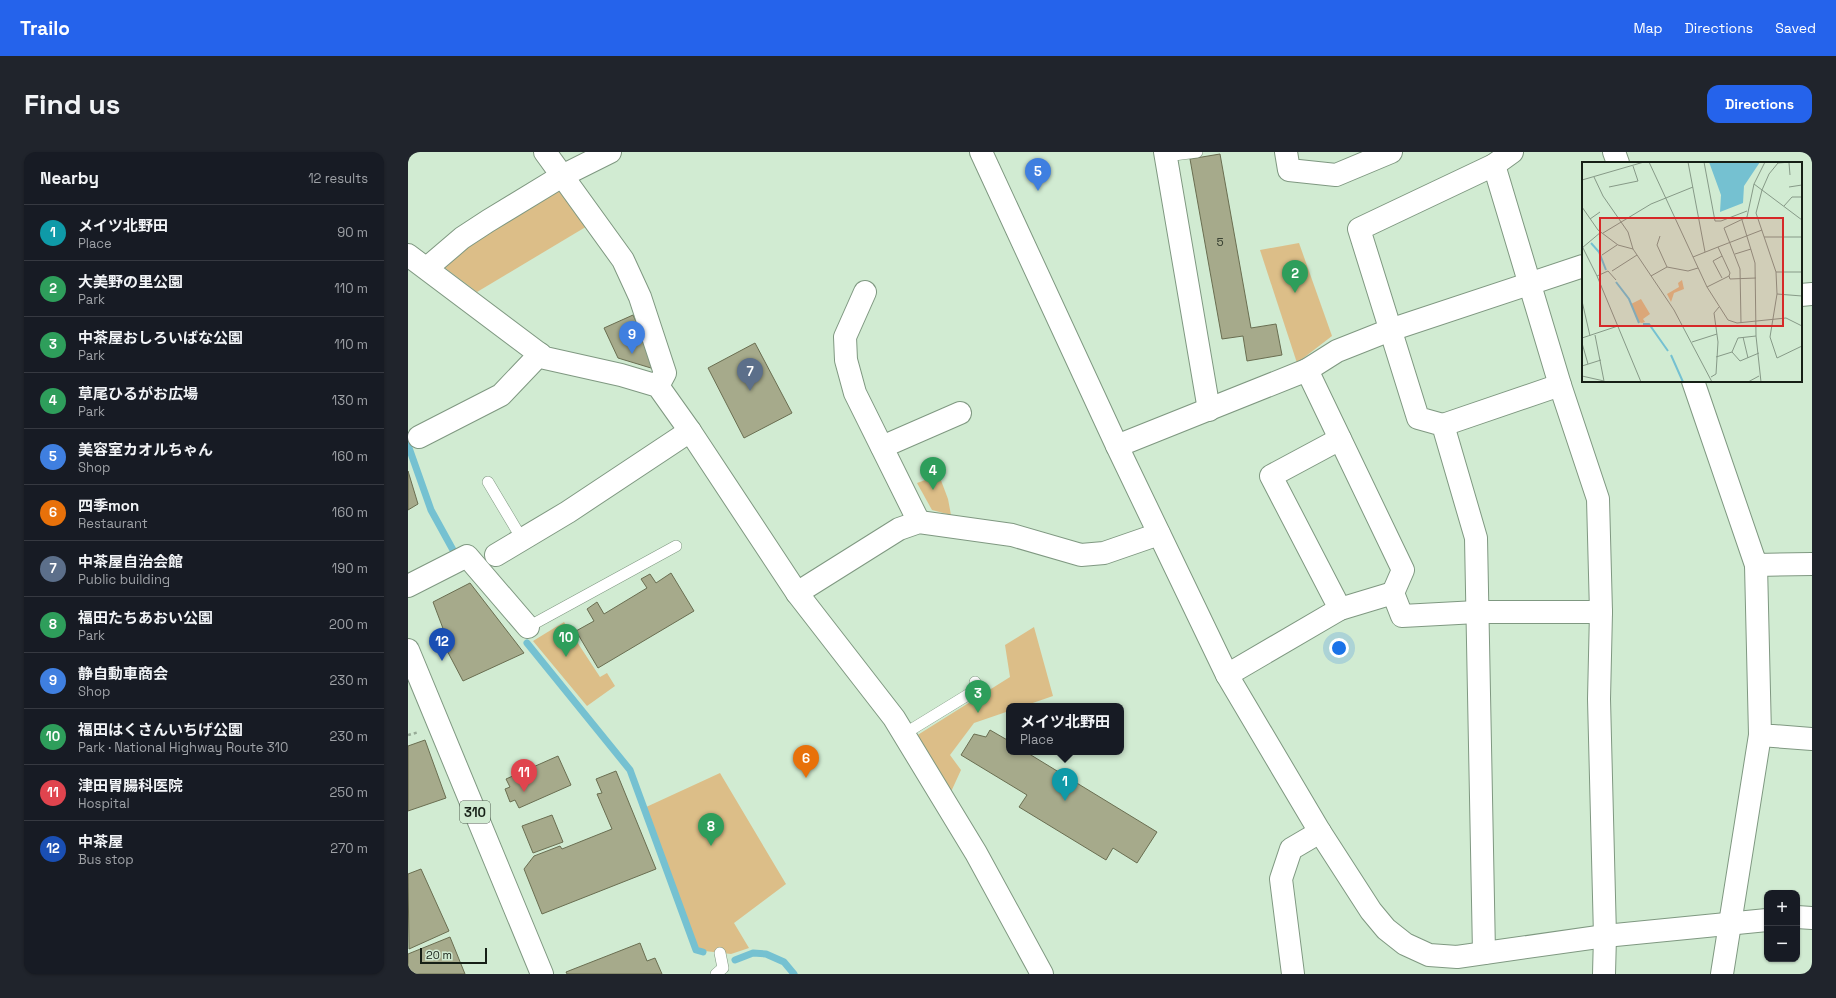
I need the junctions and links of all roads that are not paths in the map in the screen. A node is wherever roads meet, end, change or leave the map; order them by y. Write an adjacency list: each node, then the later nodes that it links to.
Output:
1 (545, 152): 12 (main road)
2 (610, 152): 12 (main road)
3 (980, 152): 31 (main road)
4 (1197, 152): 9 (lane)
5 (1286, 152): 6 (main road)
6 (1391, 152)
7 (1512, 152): 11 (main road)
8 (1614, 152): 10 (main road)
9 (1165, 154): 25 (main road)
10 (1618, 162)
11 (1494, 165): 15 (main road); 19 (main road)
12 (562, 176): 13 (main road); 24 (main road)
13 (414, 261): 20 (main road)
14 (1582, 266): 15 (main road)
15 (1530, 283): 19 (main road); 23 (main road)
16 (865, 292): 32 (main road)
17 (1812, 294): 18 (main road)
18 (1802, 295)
19 (1390, 330): 21 (main road); 27 (main road)
20 (540, 354): 24 (main road); 29 (main road)
21 (1307, 370): 25 (main road); 30 (main road)
22 (1693, 382): 40 (main road)
23 (1560, 385): 27 (main road); 46 (main road)
24 (658, 386): 28 (main road)
25 (1209, 410): 31 (main road)
26 (960, 413): 32 (main road)
27 (1442, 425): 45 (main road)
28 (690, 431): 36 (main road); 42 (main road)
29 (419, 437)
30 (1340, 439): 43 (main road); 44 (main road)
31 (1117, 446): 35 (main road)
32 (882, 447): 34 (main road)
33 (488, 482): 36 (lane)
34 (919, 522): 35 (main road); 42 (main road)
35 (1159, 534): 49 (main road)
36 (522, 539): 38 (main road)
37 (676, 546): 47 (lane)
38 (496, 555)
39 (1812, 564): 40 (main road)
40 (1756, 565): 52 (main road)
41 (408, 586): 47 (main road)
42 (797, 593): 51 (main road)
43 (1393, 594): 44 (main road); 45 (main road)
44 (1340, 609): 49 (main road)
45 (1477, 612): 46 (main road); 61 (main road)
46 (1601, 612): 59 (main road)
47 (528, 627)
48 (408, 650): 62 (main road, 310)
49 (1227, 675): 54 (main road)
50 (975, 682): 51 (lane)
51 (904, 734): 64 (main road)
52 (1760, 735): 53 (main road); 58 (main road)
53 (1812, 739)
54 (1320, 832): 61 (main road); 65 (main road)
55 (1800, 918): 56 (main road)
56 (1812, 918)
57 (1764, 920): 58 (main road)
58 (1731, 923): 59 (main road); 67 (main road)
59 (1605, 936): 61 (main road); 66 (main road)
60 (720, 953): 63 (lane)
61 (1484, 953)
62 (542, 974)
63 (716, 974)
64 (1042, 974)
65 (1293, 974)
66 (1604, 974)
67 (1722, 974)

